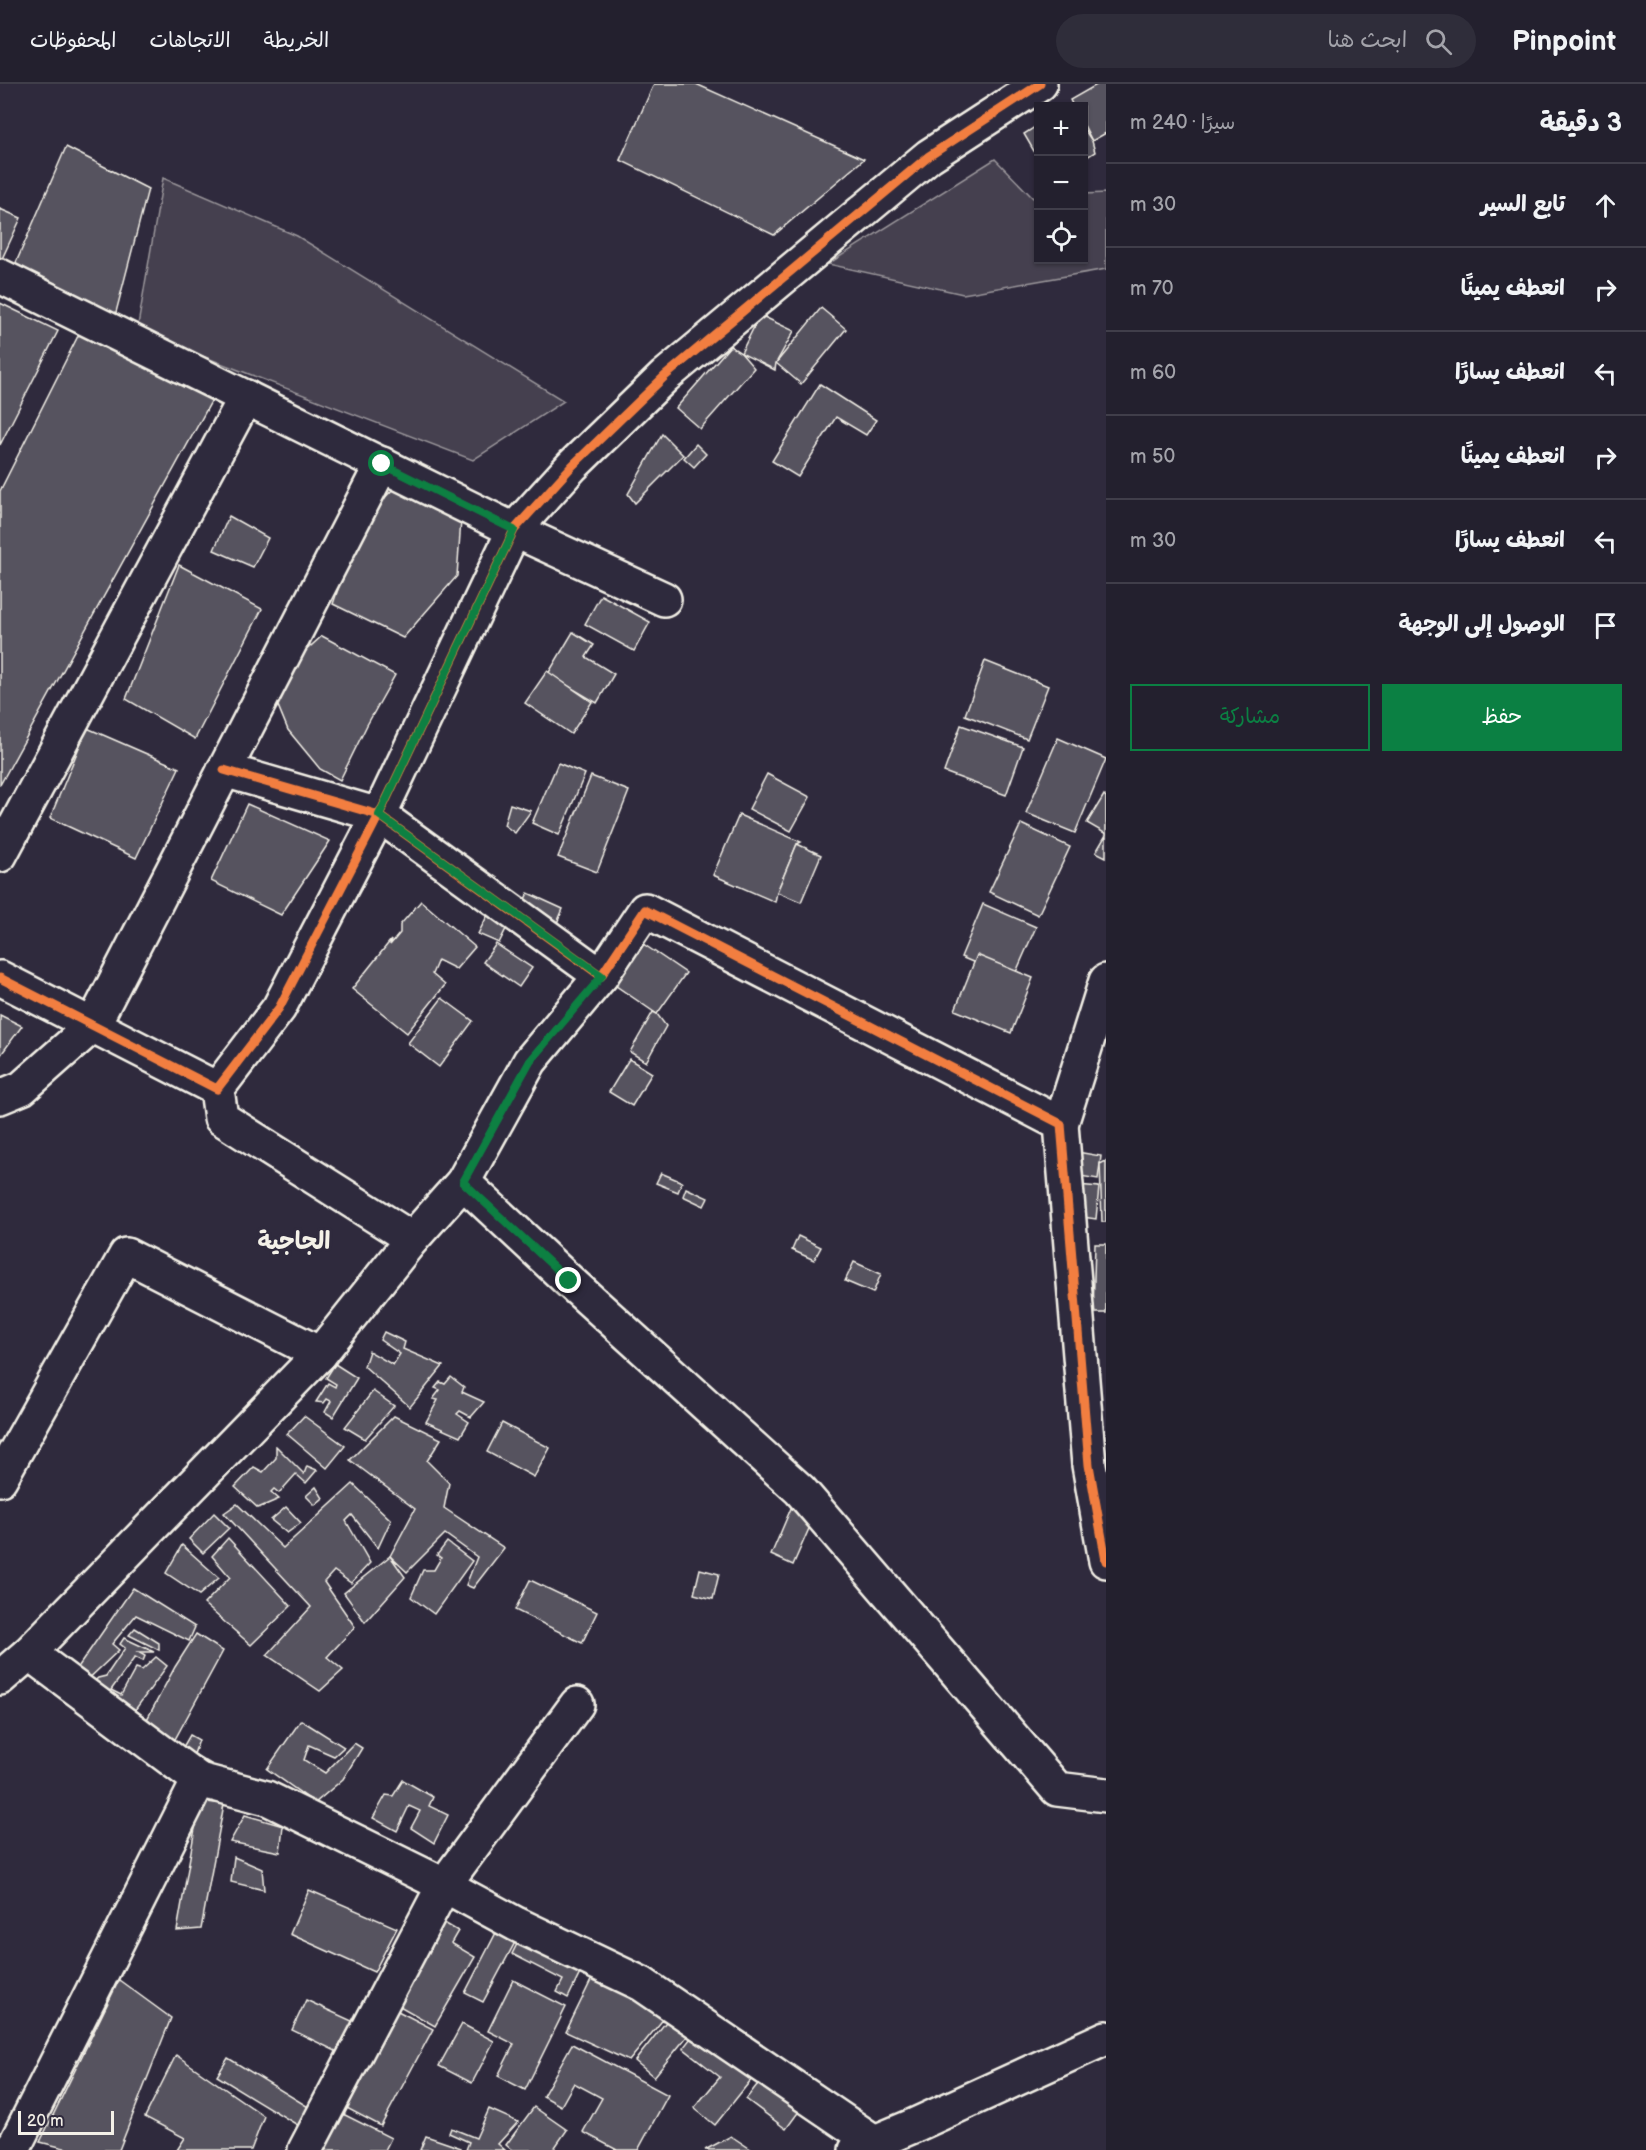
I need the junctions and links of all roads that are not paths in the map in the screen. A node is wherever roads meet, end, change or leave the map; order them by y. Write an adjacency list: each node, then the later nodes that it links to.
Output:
1 (1027, 89): 5 (street)
2 (0, 276): 3 (street)
3 (246, 397): 4 (street); 9 (street)
4 (382, 464): 5 (street); 7 (street)
5 (514, 530): 6 (street); 8 (street)
6 (664, 598)
7 (225, 770): 8 (street); 13 (street)
8 (379, 815): 10 (street); 14 (street)
9 (0, 855)
10 (602, 976): 16 (street); 17 (street)
11 (0, 978): 13 (street)
12 (1106, 981): 16 (street)
13 (93, 1025): 14 (street); 15 (street)
14 (217, 1089): 18 (street)
15 (0, 1097)
16 (1061, 1125): 21 (street)
17 (463, 1182): 18 (street); 26 (street)
18 (412, 1239): 19 (street)
19 (320, 1354): 20 (street); 22 (street)
20 (0, 1479)
21 (1106, 1561)
22 (28, 1653): 23 (street); 25 (street)
23 (0, 1678)
24 (577, 1704): 27 (street)
25 (199, 1780): 27 (street); 29 (street)
26 (1106, 1795)
27 (444, 1885): 30 (street); 31 (street)
28 (1106, 2038): 30 (street)
29 (15, 2144)
30 (865, 2146)
31 (305, 2150)

